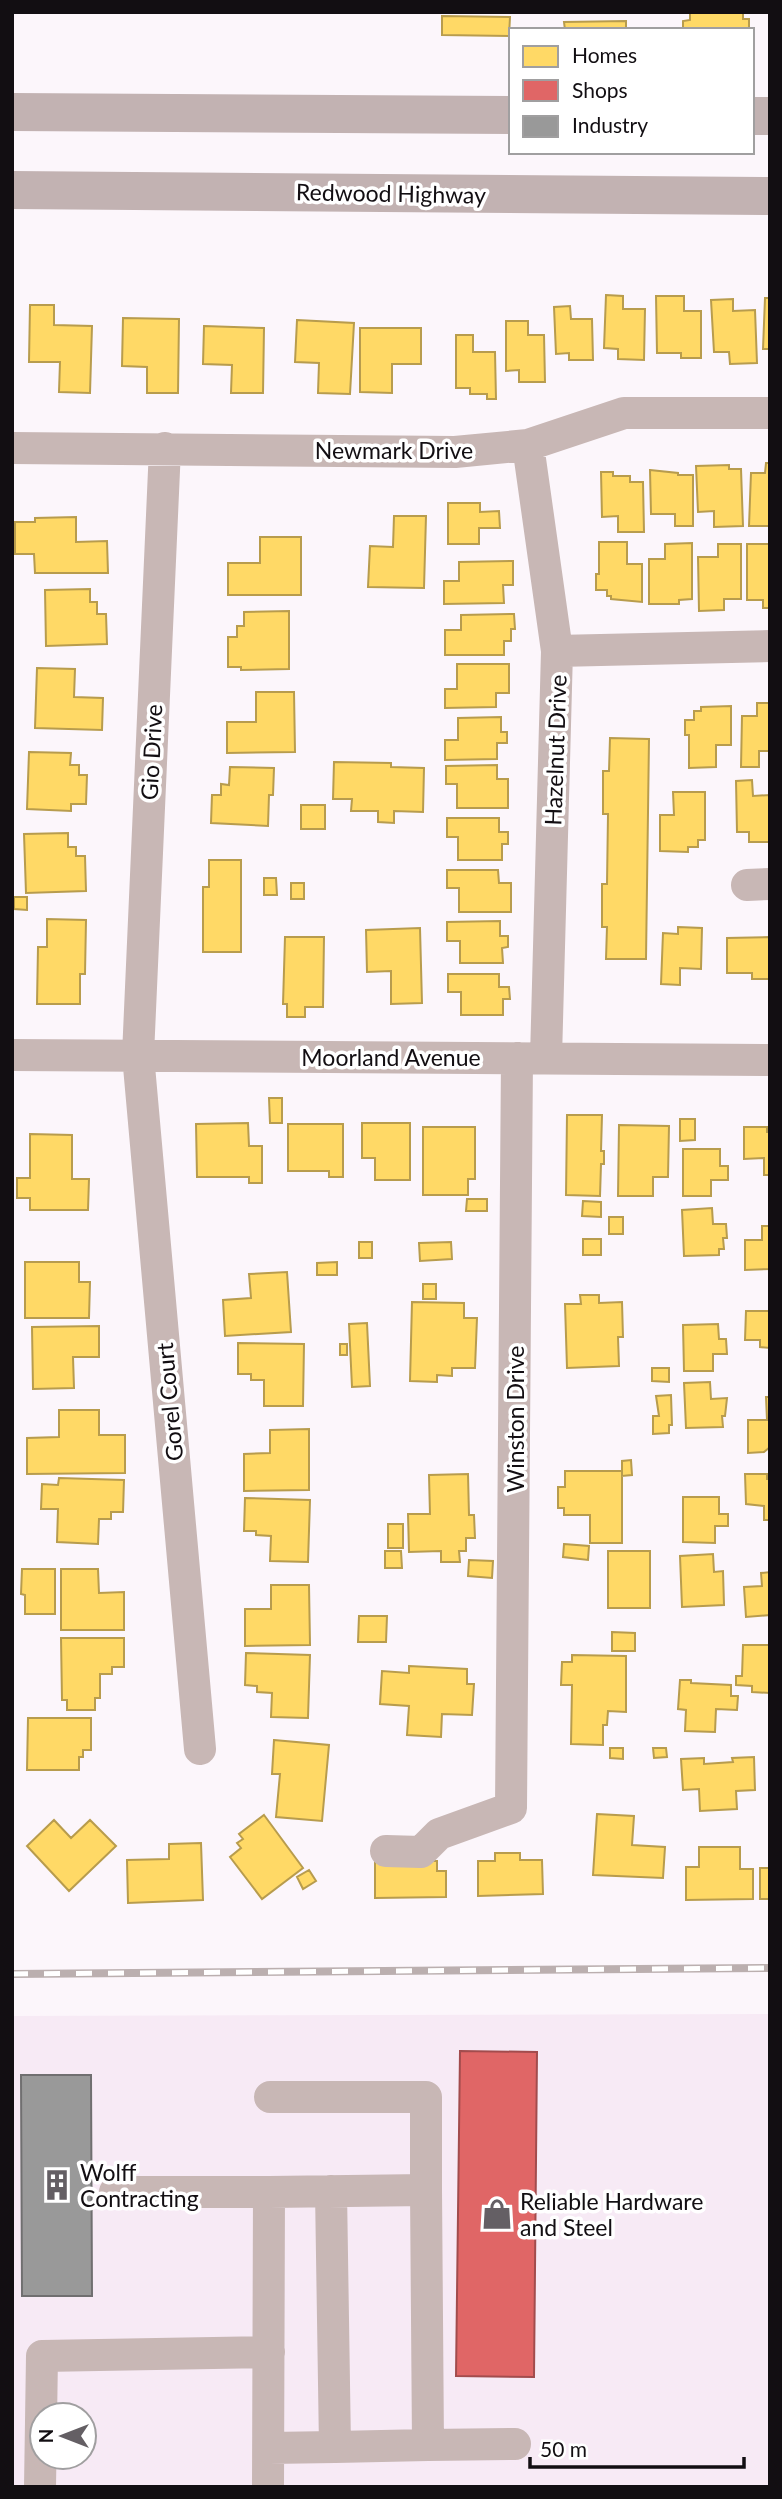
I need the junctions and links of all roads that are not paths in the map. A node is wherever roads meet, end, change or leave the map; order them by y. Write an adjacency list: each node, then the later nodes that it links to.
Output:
1 (12, 112): 2 (highway)
2 (509, 115)
3 (12, 190): 4 (highway, Redwood Highway)
4 (770, 196)
5 (770, 413): 6 (street, Newmark Drive)
6 (528, 445): 8 (street, Newmark Drive); 10 (street, Hazelnut Drive)
7 (12, 449): 8 (street, Newmark Drive)
8 (165, 449): 12 (street, Gio Drive)
9 (770, 646): 10 (street)
10 (557, 651): 13 (street, Hazelnut Drive)
11 (12, 1055): 12 (street, Moorland Avenue)
12 (138, 1055): 13 (street, Moorland Avenue); 15 (street, Gorel Court)
13 (532, 1058): 14 (street, Moorland Avenue); 16 (street, Winston Drive)
14 (770, 1060)
15 (200, 1749)
16 (386, 1851)
17 (270, 2097): 18 (street)
18 (426, 2190): 19 (street); 24 (street)
19 (331, 2191): 21 (street); 25 (street)
20 (115, 2192): 21 (street)
21 (269, 2192): 22 (street)
22 (269, 2352): 26 (street); 27 (street)
23 (515, 2444): 24 (street)
24 (428, 2445): 25 (street)
25 (335, 2447): 26 (street)
26 (269, 2448): 28 (street)
27 (40, 2487)
28 (268, 2487)

